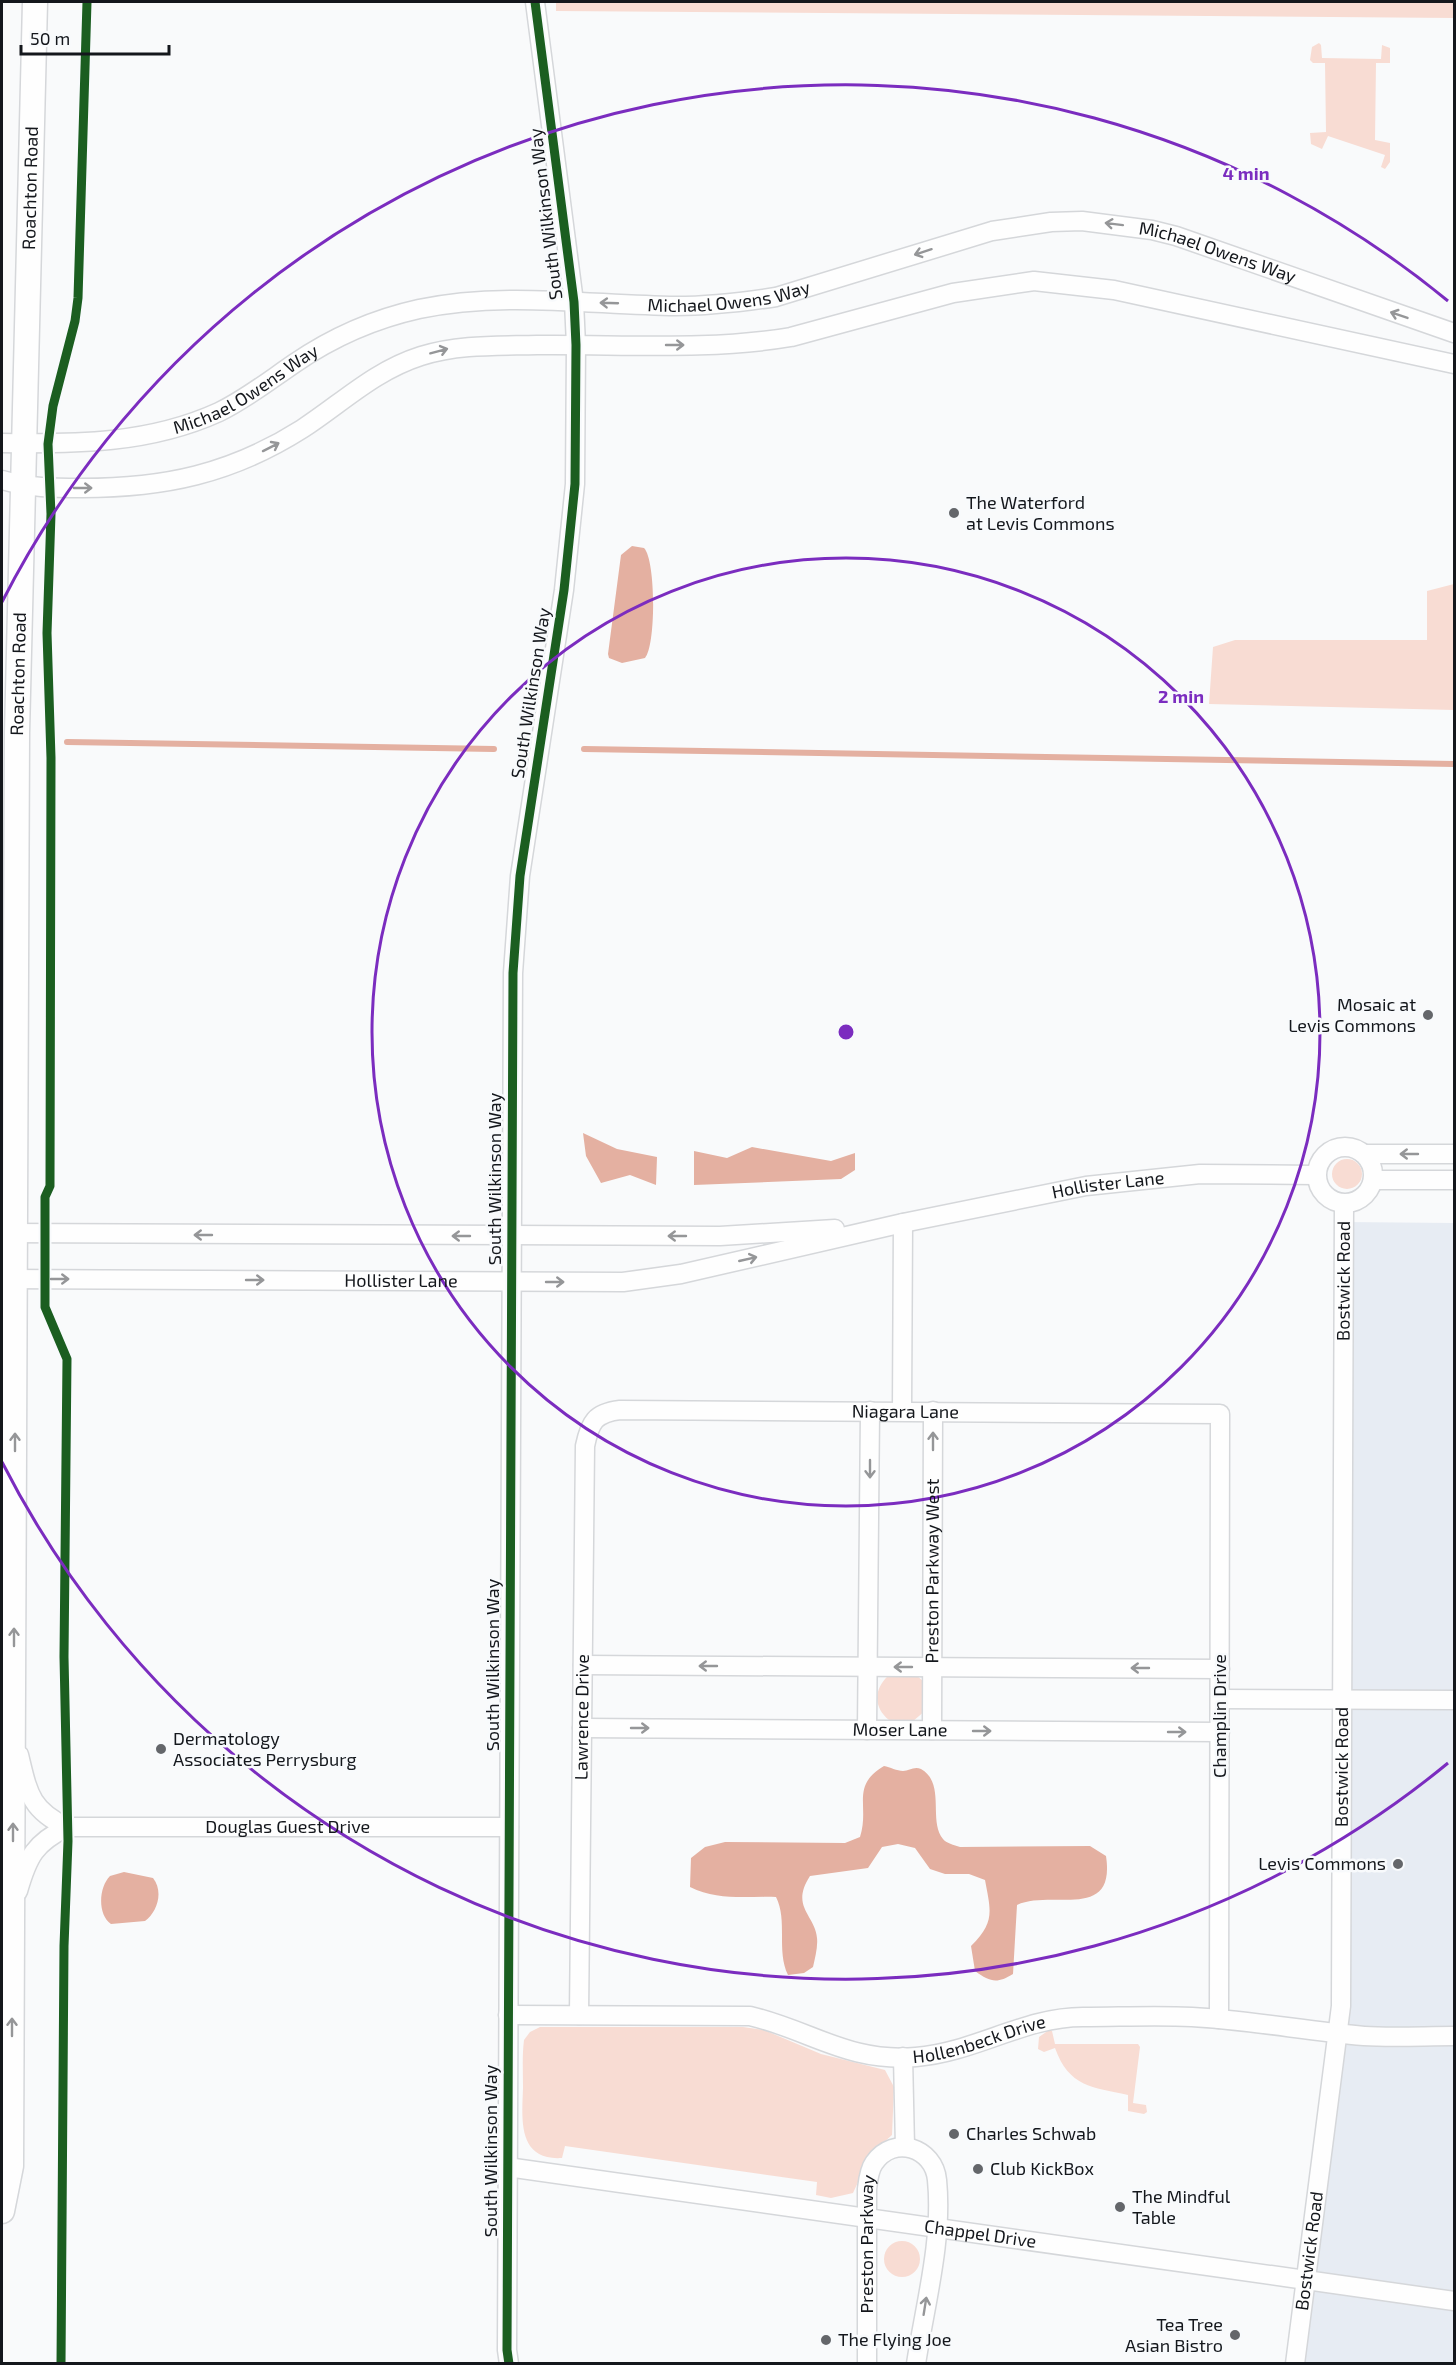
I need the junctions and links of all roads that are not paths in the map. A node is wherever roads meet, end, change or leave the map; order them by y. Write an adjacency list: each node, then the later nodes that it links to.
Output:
1 (35, 2): 7 (street, Roachton Road)
2 (535, 2): 3 (street, South Wilkinson Way)
3 (574, 302): 4 (street, Michael Owens Way, one-way to 3); 5 (street, South Wilkinson Way); 7 (street, Michael Owens Way)
4 (1455, 333)
5 (576, 345): 6 (street, one-way to 6); 8 (street, one-way to 5); 17 (street, South Wilkinson Way)
6 (1455, 364)
7 (11, 443): 8 (street, Roachton Road)
8 (10, 483): 16 (street, Roachton Road)
9 (1364, 1154): 10 (street, one-way to 9); 11 (street); 12 (street)
10 (1455, 1154)
11 (1316, 1175): 14 (street); 15 (street, Hollister Lane)
12 (1373, 1180): 13 (street); 14 (street)
13 (1455, 1180)
14 (1344, 1204): 30 (street, Bostwick Road)
15 (903, 1223): 17 (street, Hollister Lane, one-way to 17); 19 (street, Hollister Lane, one-way to 15); 21 (street)
16 (9, 1233): 17 (street, Hollister Lane, one-way to 16); 18 (street, Roachton Road)
17 (511, 1237): 19 (street, South Wilkinson Way)
18 (8, 1279): 19 (street, Hollister Lane, one-way to 19); 36 (street, Roachton Road, one-way to 18)
19 (511, 1282): 38 (street, South Wilkinson Way)
20 (870, 1411): 21 (street, Niagara Lane); 24 (street, Niagara Lane); 26 (street, one-way to 26)
21 (902, 1411): 22 (street, Niagara Lane)
22 (933, 1411): 23 (street, Niagara Lane); 27 (street, Preston Parkway West, one-way to 22)
23 (1220, 1414): 28 (street, Champlin Drive)
24 (595, 1420): 25 (street, Lawrence Drive)
25 (583, 1665): 26 (street, one-way to 25); 32 (street, Lawrence Drive)
26 (868, 1667): 27 (street, one-way to 26); 33 (street)
27 (932, 1667): 28 (street, one-way to 27); 34 (street, Preston Parkway West)
28 (1220, 1669): 29 (street, Champlin Drive)
29 (1220, 1699): 30 (street); 35 (street, Champlin Drive)
30 (1342, 1699): 31 (street); 43 (street, Bostwick Road)
31 (1455, 1700)
32 (582, 1728): 33 (street, Moser Lane, one-way to 33); 41 (street, Lawrence Drive)
33 (867, 1730): 34 (street, Moser Lane)
34 (932, 1730): 35 (street, Moser Lane, one-way to 35)
35 (1220, 1732): 42 (street, Champlin Drive)
36 (13, 1733): 37 (street); 39 (street, Roachton Road, one-way to 36)
37 (67, 1827): 38 (street, Douglas Guest Drive); 39 (street, Douglas Guest Drive)
38 (508, 1827): 40 (street, South Wilkinson Way)
39 (13, 1908): 48 (street, Roachton Road, one-way to 39)
40 (508, 2015): 41 (street, Hollenbeck Drive); 47 (street, South Wilkinson Way)
41 (579, 2015): 45 (street, Hollenbeck Drive)
42 (1219, 2019): 43 (street, Hollenbeck Drive); 45 (street, Hollenbeck Drive)
43 (1338, 2033): 44 (street, Hollenbeck Drive); 51 (street, Bostwick Road)
44 (1455, 2036)
45 (903, 2057): 46 (street)
46 (905, 2147): 49 (street, Preston Parkway); 50 (street)
47 (507, 2167): 49 (street, Chappel Drive); 53 (street, South Wilkinson Way)
48 (2, 2211)
49 (867, 2216): 50 (street, Chappel Drive); 54 (street, Preston Parkway)
50 (938, 2226): 51 (street, Chappel Drive); 55 (street, one-way to 50)
51 (1307, 2280): 52 (street, Chappel Drive); 56 (street, Bostwick Road)
52 (1455, 2301)
53 (509, 2364)
54 (867, 2364)
55 (916, 2364)
56 (1295, 2364)

